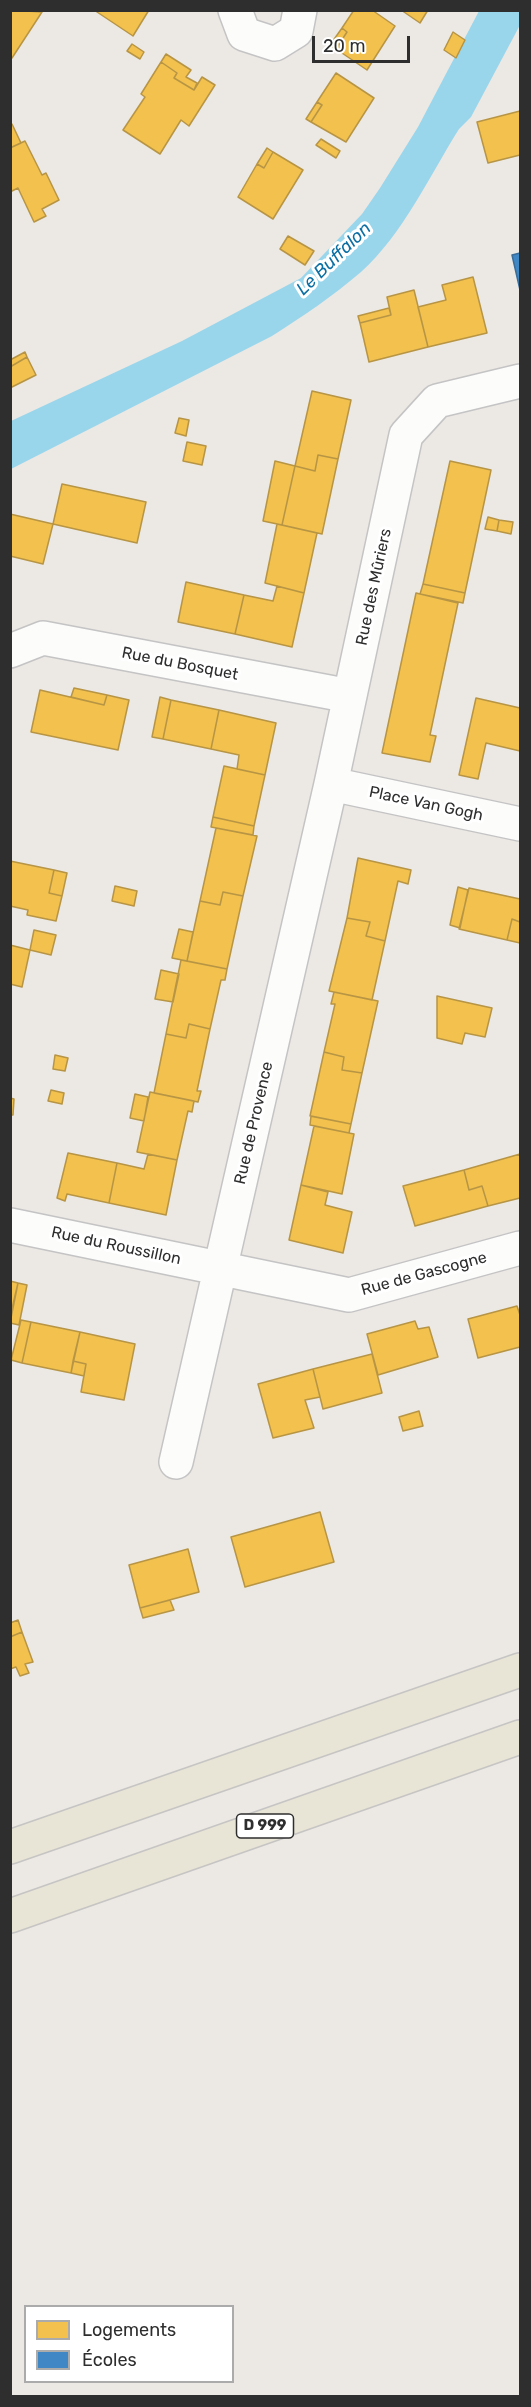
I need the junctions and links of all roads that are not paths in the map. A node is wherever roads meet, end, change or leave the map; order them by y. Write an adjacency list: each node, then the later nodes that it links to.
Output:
1 (235, 10): 2 (street)
2 (300, 10)
3 (520, 381): 5 (street, Rue des Mûriers)
4 (10, 651): 5 (street, Rue du Bosquet)
5 (350, 696): 6 (street, Rue des Mûriers)
6 (331, 784): 7 (street, Place Van Gogh); 10 (street, Rue de Provence)
7 (520, 824)
8 (10, 1224): 10 (street, Rue du Roussillon)
9 (520, 1248): 10 (street, Rue de Gascogne)
10 (221, 1268): 11 (street, Rue de Provence)
11 (176, 1462)
12 (520, 1670): 14 (main road)
13 (520, 1737): 15 (main road, D 999)
14 (10, 1847)
15 (10, 1916)

